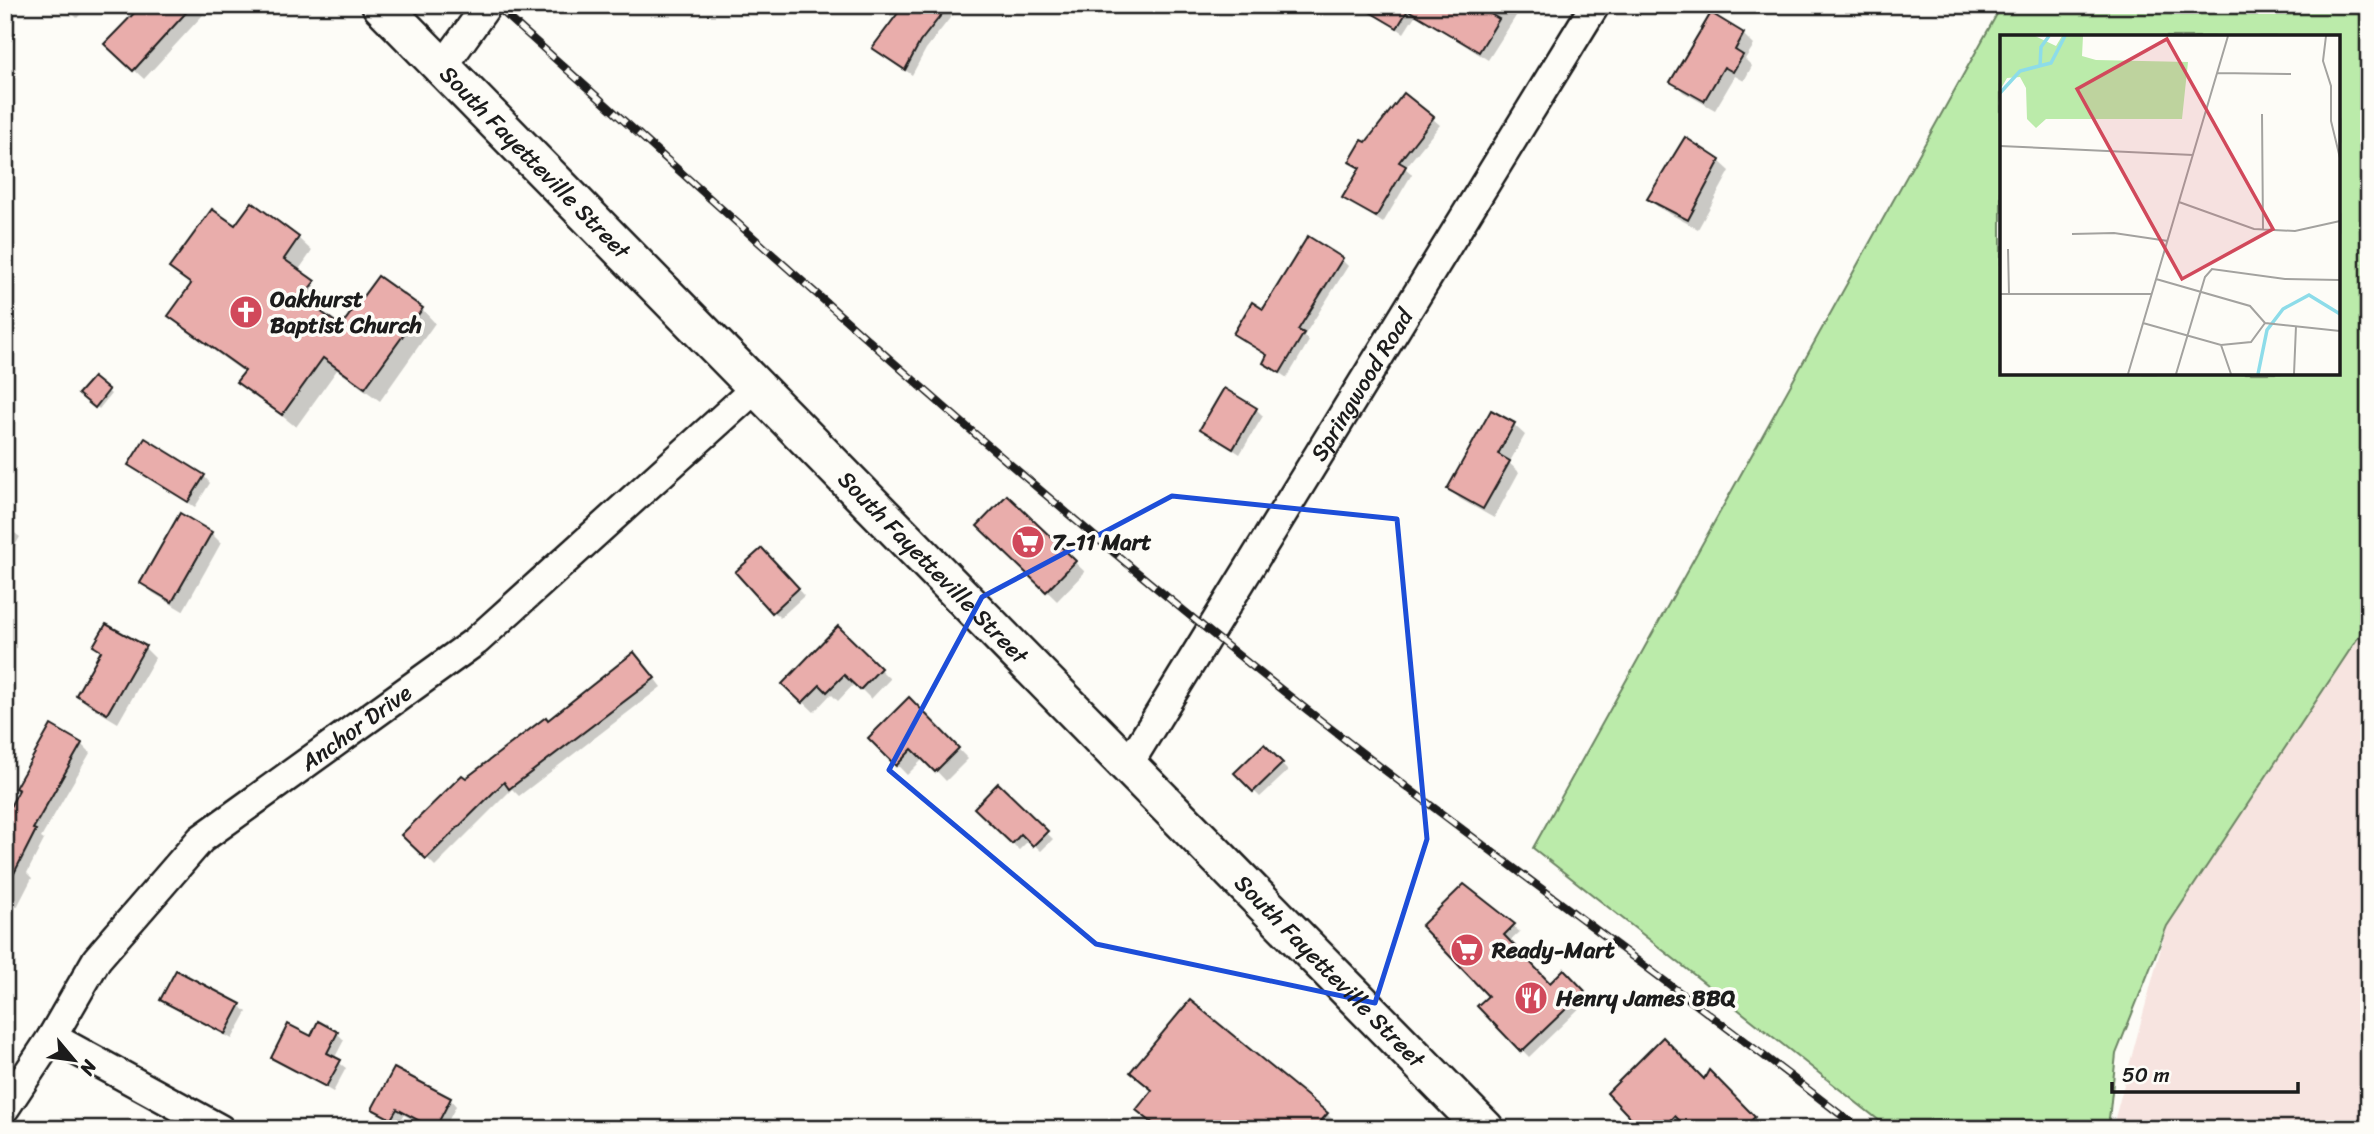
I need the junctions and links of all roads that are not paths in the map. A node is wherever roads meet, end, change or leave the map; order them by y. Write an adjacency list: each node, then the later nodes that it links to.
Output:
1 (381, 5): 4 (main road, South Fayetteville Street)
2 (487, 5): 4 (street)
3 (1595, 5): 6 (street, Springwood Road)
4 (442, 68): 5 (main road, South Fayetteville Street)
5 (757, 387): 6 (main road, South Fayetteville Street); 7 (street, Anchor Drive)
6 (1128, 765): 10 (main road, South Fayetteville Street)
7 (52, 1037): 8 (street, Anchor Drive); 9 (street)
8 (5, 1108)
9 (220, 1129)
10 (1485, 1129)

